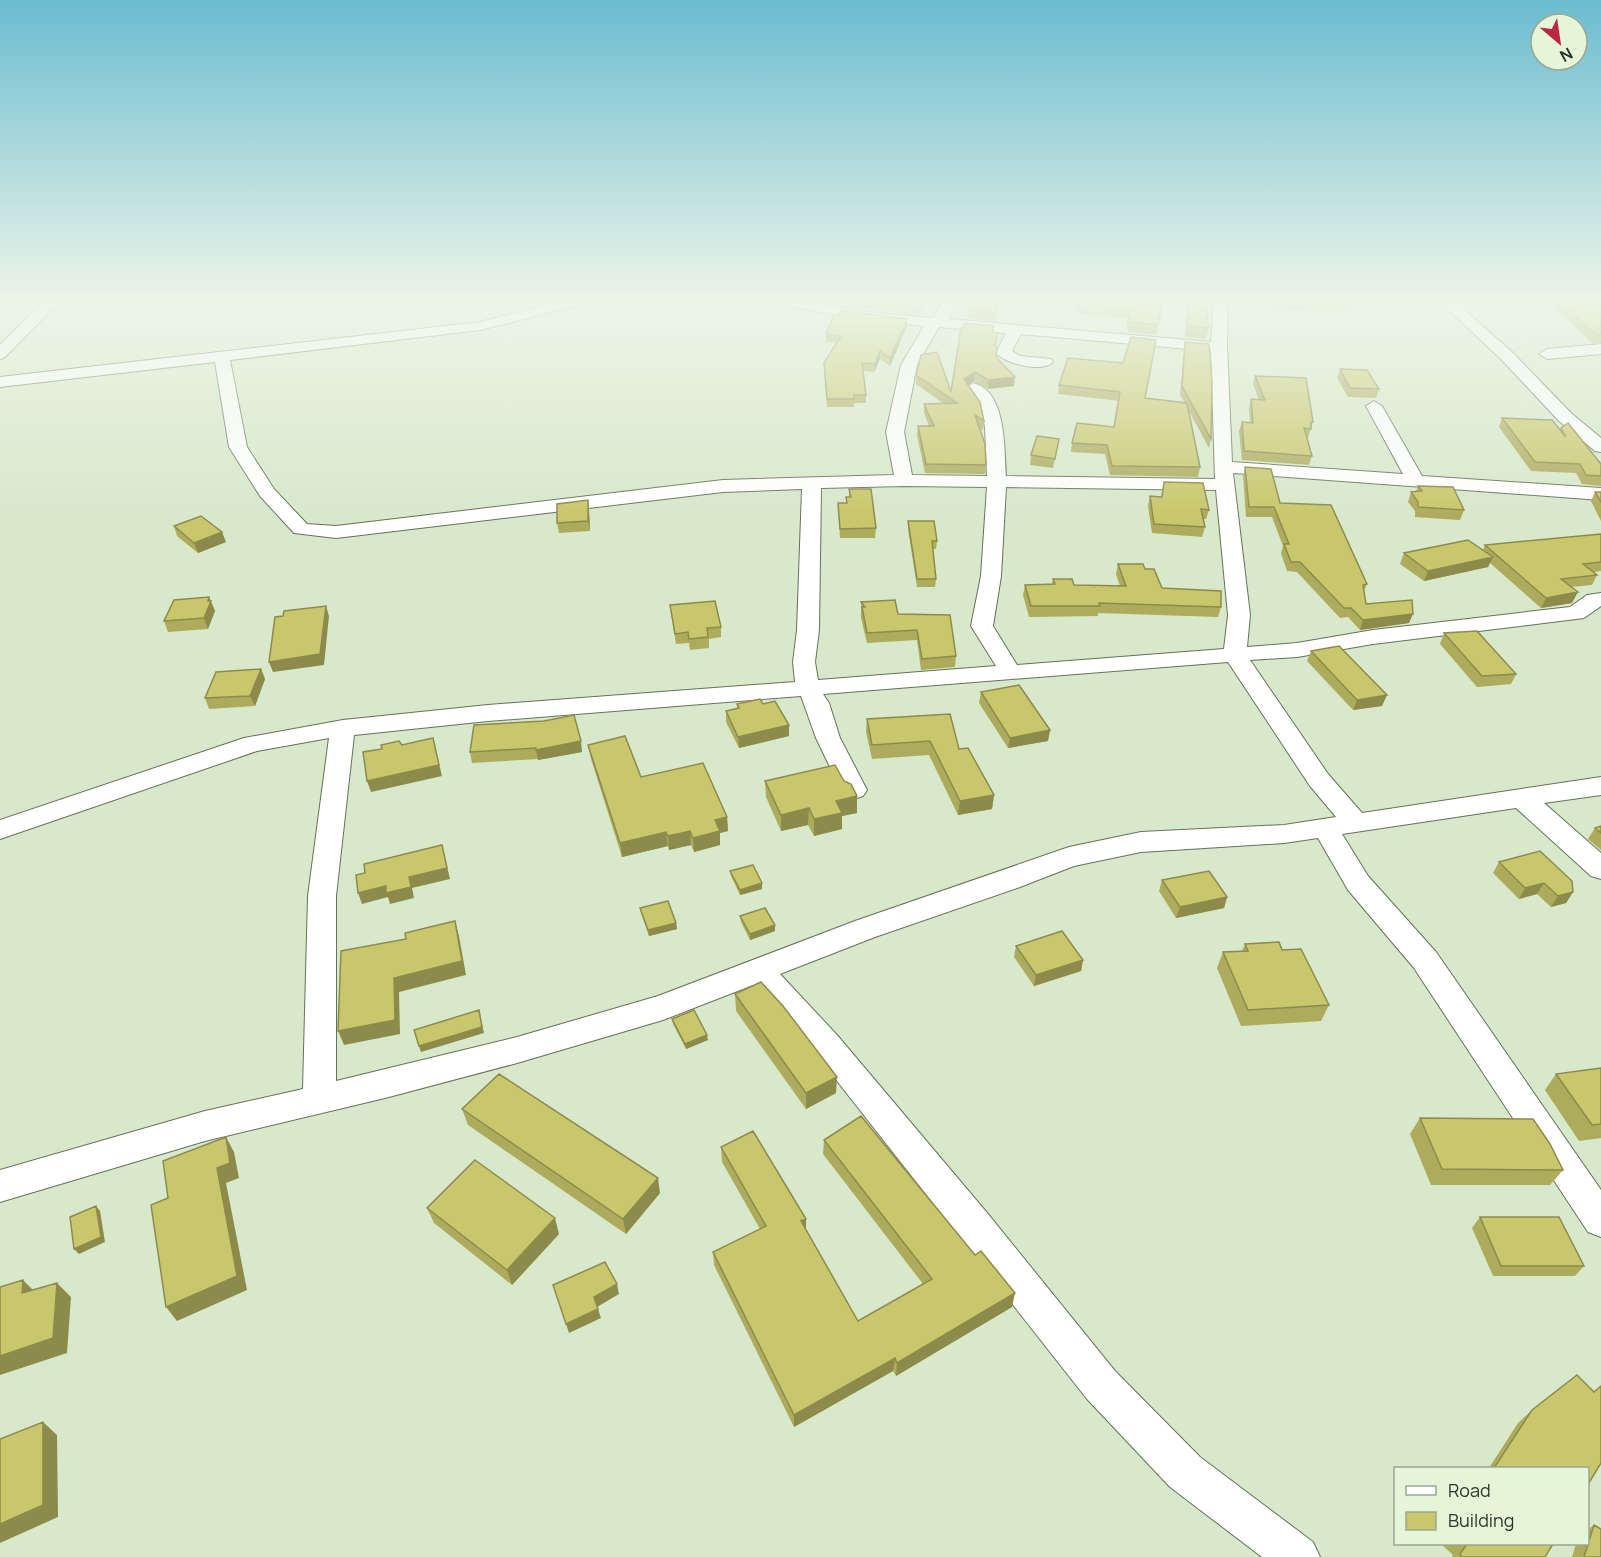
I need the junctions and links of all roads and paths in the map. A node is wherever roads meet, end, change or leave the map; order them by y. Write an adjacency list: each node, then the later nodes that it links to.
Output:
1 (88, 372): 6 (street)
2 (225, 372): 14 (street)
3 (908, 372): 11 (street)
4 (1220, 372): 10 (street)
5 (1522, 372): 9 (street)
6 (0, 382)
7 (973, 388): 13 (street)
8 (1374, 406): 12 (street)
9 (1601, 447)
10 (1224, 476): 12 (street); 13 (street); 17 (street)
11 (904, 480): 13 (street); 14 (street)
12 (1416, 481): 15 (street)
13 (997, 482): 18 (street)
14 (812, 483): 19 (street)
15 (1601, 494)
16 (1601, 599): 17 (street)
17 (1235, 655): 18 (street); 24 (street)
18 (1011, 672): 19 (street)
19 (808, 688): 20 (street); 22 (street)
20 (343, 728): 26 (street); 29 (street)
21 (1601, 786): 23 (street)
22 (854, 790)
23 (1523, 799): 24 (street); 27 (street)
24 (1356, 823): 25 (street)
25 (1325, 828): 28 (street); 31 (street)
26 (0, 830)
27 (1601, 869)
28 (758, 970): 29 (street); 32 (street)
29 (319, 1100): 30 (street)
30 (0, 1186)
31 (1601, 1220)
32 (1298, 1557)

